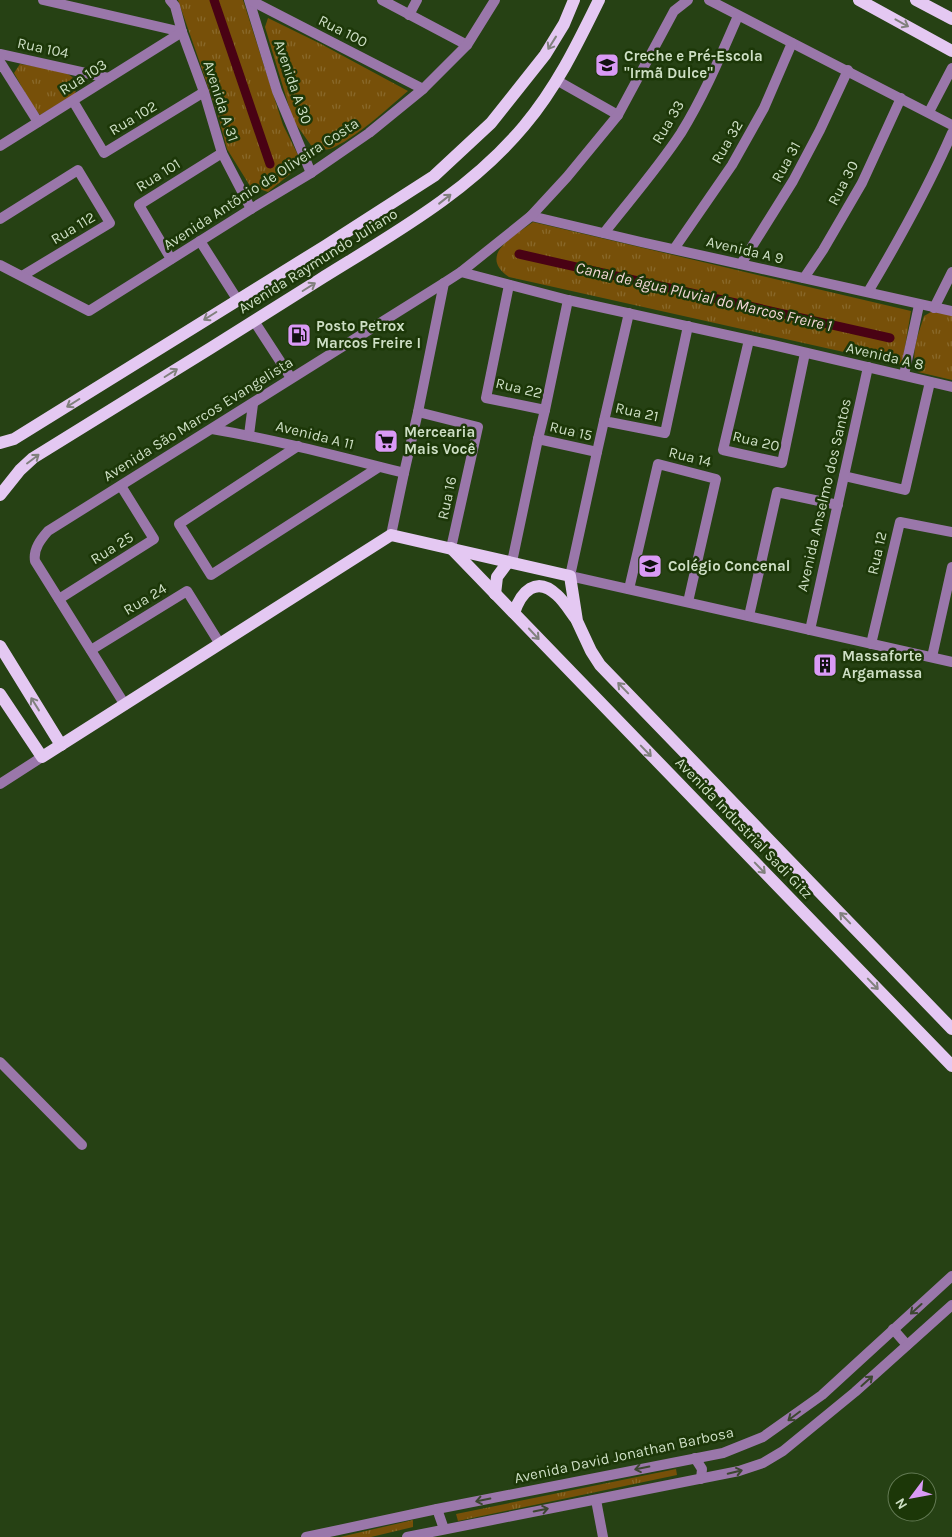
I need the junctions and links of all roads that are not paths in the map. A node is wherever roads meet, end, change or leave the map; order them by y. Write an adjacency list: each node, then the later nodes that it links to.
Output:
1 (42, 0): 16 (street)
2 (250, 0): 26 (street, Rua 100); 37 (street, Avenida A 30)
3 (382, 0): 13 (street)
4 (417, 0): 13 (street)
5 (496, 0): 18 (street, Avenida Antônio de Oliveira Costa)
6 (574, 0): 54 (main road, Avenida Raymundo Juliano, one-way to 54)
7 (599, 0): 25 (main road, Avenida Raymundo Juliano)
8 (688, 0): 31 (street, Avenida São Marcos Evangelista)
9 (709, 0): 14 (street)
10 (859, 0): 19 (main road, one-way to 19)
11 (916, 0): 15 (main road)
12 (175, 2): 16 (street, Avenida A 31)
13 (409, 16): 18 (street)
14 (738, 16): 17 (street); 41 (street, Rua 33)
15 (952, 19)
16 (182, 32): 24 (street, Rua 103); 27 (street, Avenida A 31)
17 (792, 42): 23 (street); 43 (street, Rua 32)
18 (467, 45): 26 (street, Avenida Antônio de Oliveira Costa)
19 (952, 51)
20 (0, 54): 24 (street, Rua 104)
21 (0, 62): 32 (street)
22 (952, 68): 30 (street)
23 (848, 70): 28 (street); 45 (street, Rua 31)
24 (108, 78): 29 (street, Rua 103)
25 (558, 81): 31 (street); 60 (main road, Avenida Raymundo Juliano, one-way to 25)
26 (423, 89): 37 (street, Avenida Antônio de Oliveira Costa)
27 (204, 92): 29 (street, Rua 102); 36 (street, Avenida A 31)
28 (901, 98): 30 (street); 50 (street, Rua 30)
29 (73, 101): 32 (street, Rua 103)
30 (929, 112): 33 (street)
31 (618, 115): 39 (street, Avenida São Marcos Evangelista)
32 (38, 122): 35 (street, Rua 103)
33 (952, 125)
34 (952, 133): 53 (street)
35 (0, 146)
36 (222, 153): 38 (street, Avenida A 31); 44 (street, Rua 101)
37 (311, 173): 38 (street, Avenida Antônio de Oliveira Costa)
38 (251, 209): 42 (street, Avenida Antônio de Oliveira Costa)
39 (531, 216): 41 (street, Avenida A 9); 47 (street, Avenida São Marcos Evangelista)
40 (0, 219): 49 (street, Rua 112)
41 (604, 233): 43 (street, Avenida A 9)
42 (200, 241): 44 (street, Avenida Antônio de Oliveira Costa); 54 (street)
43 (674, 249): 45 (street, Avenida A 9)
44 (171, 259): 49 (street, Avenida Antônio de Oliveira Costa)
45 (741, 264): 50 (street, Avenida A 9)
46 (0, 265): 49 (street)
47 (461, 272): 51 (street, Avenida São Marcos Evangelista); 52 (street, Avenida A 8)
48 (952, 272): 57 (street)
49 (22, 276)
50 (804, 278): 53 (street, Avenida A 9)
51 (444, 283): 66 (street, Avenida São Marcos Evangelista); 71 (street)
52 (509, 285): 55 (street, Avenida A 8); 70 (street, Rua 22)
53 (868, 292): 56 (street, Avenida A 9)
54 (237, 299): 76 (main road, Avenida Raymundo Juliano, one-way to 76)
55 (568, 300): 59 (street, Avenida A 8); 70 (street, Rua 22)
56 (919, 305): 57 (street, Avenida A 9); 65 (street)
57 (934, 308): 58 (street, Avenida A 9)
58 (952, 311)
59 (629, 313): 61 (street, Avenida A 8); 72 (street, Rua 21)
60 (254, 321): 66 (street); 83 (main road, Avenida Raymundo Juliano, one-way to 60)
61 (688, 326): 62 (street, Avenida A 8); 72 (street, Rua 21)
62 (748, 340): 63 (street, Avenida A 8); 63 (street, Rua 20)
63 (805, 353): 64 (street, Avenida A 8)
64 (868, 367): 65 (street, Avenida A 8); 81 (street, Avenida Anselmo dos Santos)
65 (904, 375): 67 (street, Avenida A 8)
66 (291, 378): 69 (street, Avenida São Marcos Evangelista)
67 (930, 382): 68 (street, Avenida A 8); 81 (street)
68 (952, 387)
69 (253, 404): 73 (street, Avenida São Marcos Evangelista); 74 (street)
70 (545, 410): 75 (street)
71 (418, 412): 80 (street); 87 (street, Rua 16)
72 (604, 420): 78 (street)
73 (212, 429): 74 (street, Avenida A 11); 82 (street, Avenida São Marcos Evangelista)
74 (249, 435): 77 (street, Avenida A 11)
75 (538, 439): 78 (street, Rua 15); 88 (street, Rua 15)
76 (0, 444)
77 (298, 446): 79 (street, Avenida A 11); 79 (street)
78 (597, 452): 90 (street, Rua 15)
79 (379, 467): 80 (street, Avenida A 11)
80 (404, 473): 86 (street)
81 (844, 476): 84 (street, Avenida Anselmo dos Santos)
82 (121, 486): 93 (street, Avenida São Marcos Evangelista); 93 (street, Rua 25)
83 (0, 495)
84 (838, 506): 96 (street); 98 (street, Avenida Anselmo dos Santos)
85 (952, 532): 100 (street, Rua 12)
86 (391, 535): 87 (main road); 99 (main road)
87 (451, 548): 88 (main road); 92 (main road, Avenida Industrial Sadi Gitz)
88 (510, 562): 90 (main road); 92 (main road)
89 (952, 567): 103 (street)
90 (570, 576): 91 (street); 97 (main road, Avenida Industrial Sadi Gitz)
91 (629, 589): 94 (street); 94 (street, Rua 14)
92 (496, 594): 95 (main road, Avenida Industrial Sadi Gitz)
93 (59, 599): 102 (street, Avenida São Marcos Evangelista)
94 (688, 602): 96 (street)
95 (514, 613): 97 (main road, Avenida Industrial Sadi Gitz); 112 (main road, Avenida Industrial Sadi Gitz, one-way to 112)
96 (749, 616): 98 (street)
97 (577, 621): 110 (main road, Avenida Industrial Sadi Gitz, one-way to 97)
98 (810, 630): 100 (street)
99 (220, 644): 102 (street, Rua 24); 106 (main road)
100 (871, 644): 103 (street)
101 (0, 646): 107 (main road, one-way to 101)
102 (91, 650): 106 (street, Avenida São Marcos Evangelista)
103 (932, 657): 104 (street)
104 (952, 662)
105 (0, 694): 108 (main road)
106 (125, 705): 107 (main road)
107 (61, 745): 108 (main road)
108 (42, 757): 109 (street)
109 (0, 784)
110 (952, 1029)
111 (0, 1062): 113 (street)
112 (952, 1066)
113 (82, 1145)
114 (952, 1276): 116 (street, Avenida David Jonathan Barbosa, one-way to 116)
115 (952, 1305): 117 (street)
116 (893, 1329): 117 (street); 118 (street, Avenida David Jonathan Barbosa, one-way to 118)
117 (907, 1345): 119 (street, one-way to 117)
118 (695, 1458): 119 (street); 121 (street, Avenida David Jonathan Barbosa, one-way to 121)
119 (701, 1479): 120 (street)
120 (596, 1500): 122 (street, one-way to 120); 125 (street)
121 (437, 1509): 122 (street); 123 (street, Avenida David Jonathan Barbosa)
122 (444, 1529): 124 (street)
123 (306, 1537)
124 (407, 1537)
125 (603, 1537)

